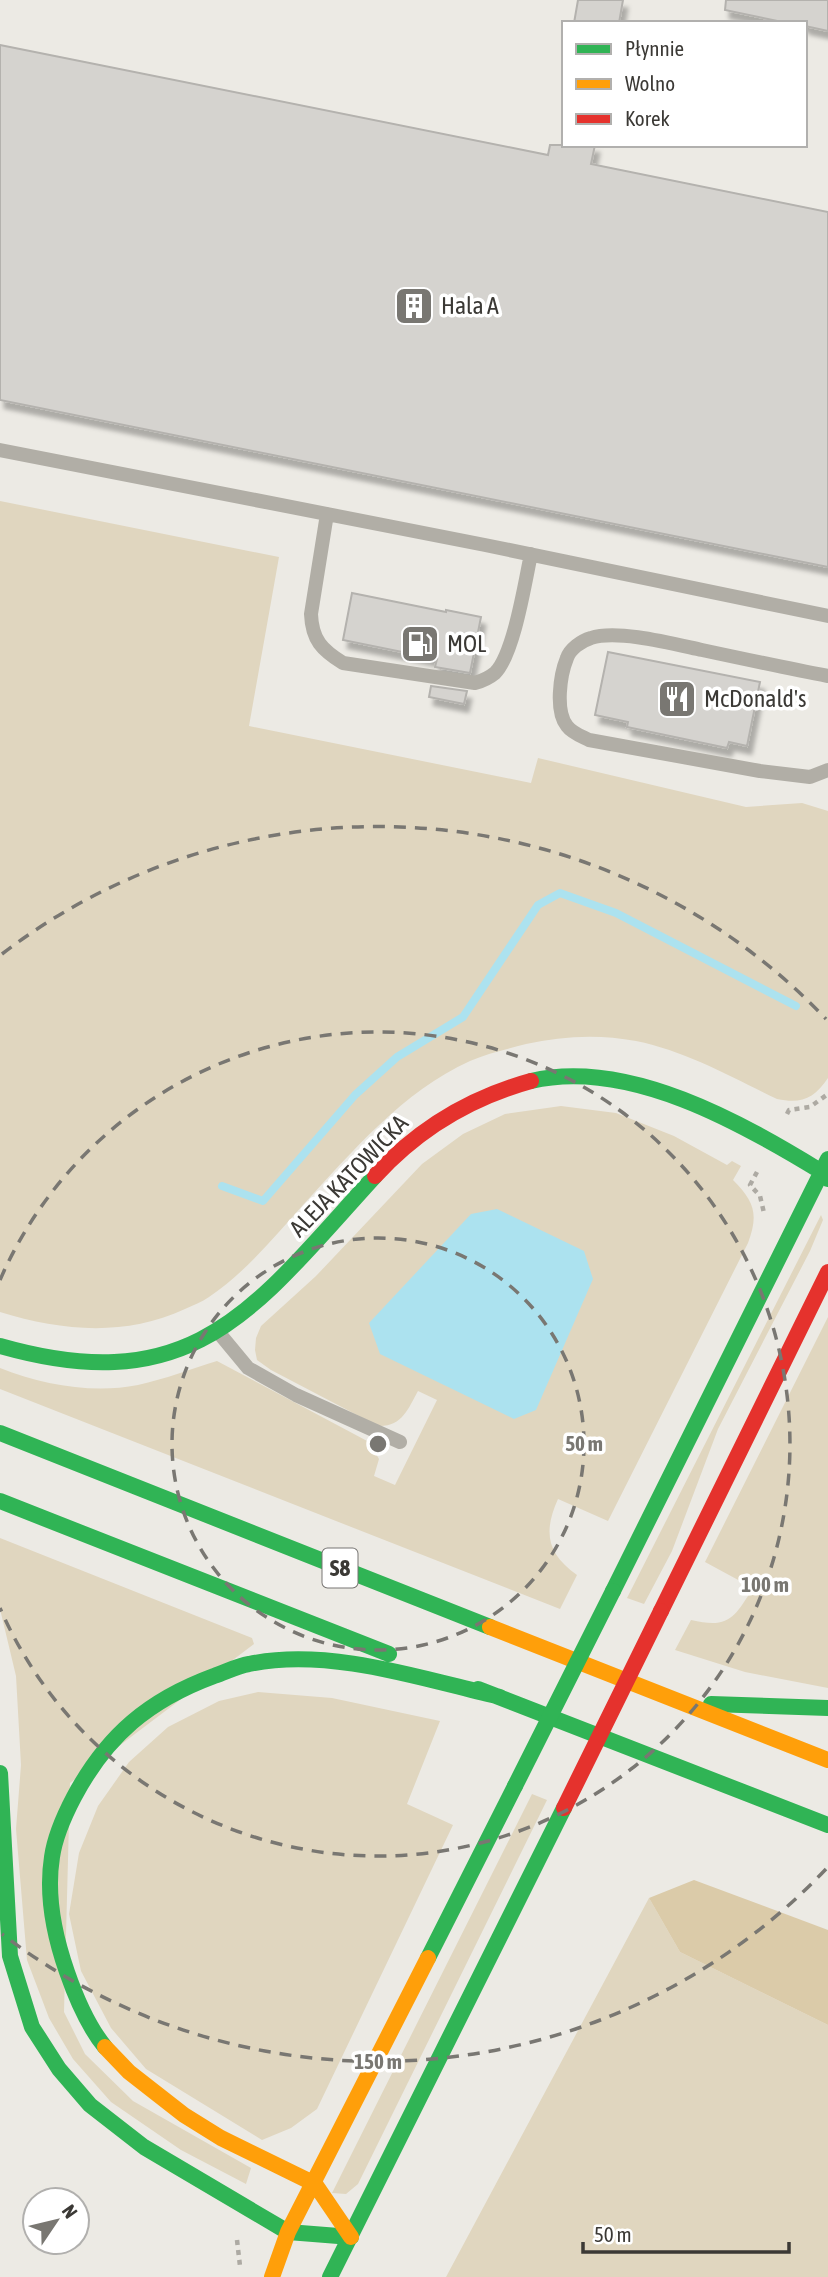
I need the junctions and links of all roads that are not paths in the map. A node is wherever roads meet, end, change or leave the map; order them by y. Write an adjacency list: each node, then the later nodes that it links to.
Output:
1 (0, 450): 2 (lane)
2 (327, 514): 3 (lane); 3 (lane)
3 (531, 554): 4 (lane)
4 (828, 616)
5 (828, 676): 6 (lane)
6 (828, 770)
7 (826, 1170): 9 (main road, ALEJA KATOWICKA); 20 (main road, bridge)
8 (828, 1272): 22 (main road, bridge)
9 (218, 1332): 10 (main road, ALEJA KATOWICKA); 12 (lane)
10 (0, 1346)
11 (0, 1433): 15 (main road, S8)
12 (400, 1442)
13 (0, 1501): 14 (main road)
14 (500, 1698): 19 (main road); 20 (main road)
15 (681, 1702): 16 (main road); 17 (main road, S8)
16 (828, 1708)
17 (828, 1760)
18 (0, 1773): 21 (main road)
19 (828, 1825)
20 (314, 2182): 21 (main road); 22 (main road)
21 (288, 2232): 22 (main road); 23 (main road)
22 (351, 2237): 24 (main road)
23 (272, 2277)
24 (330, 2277)

